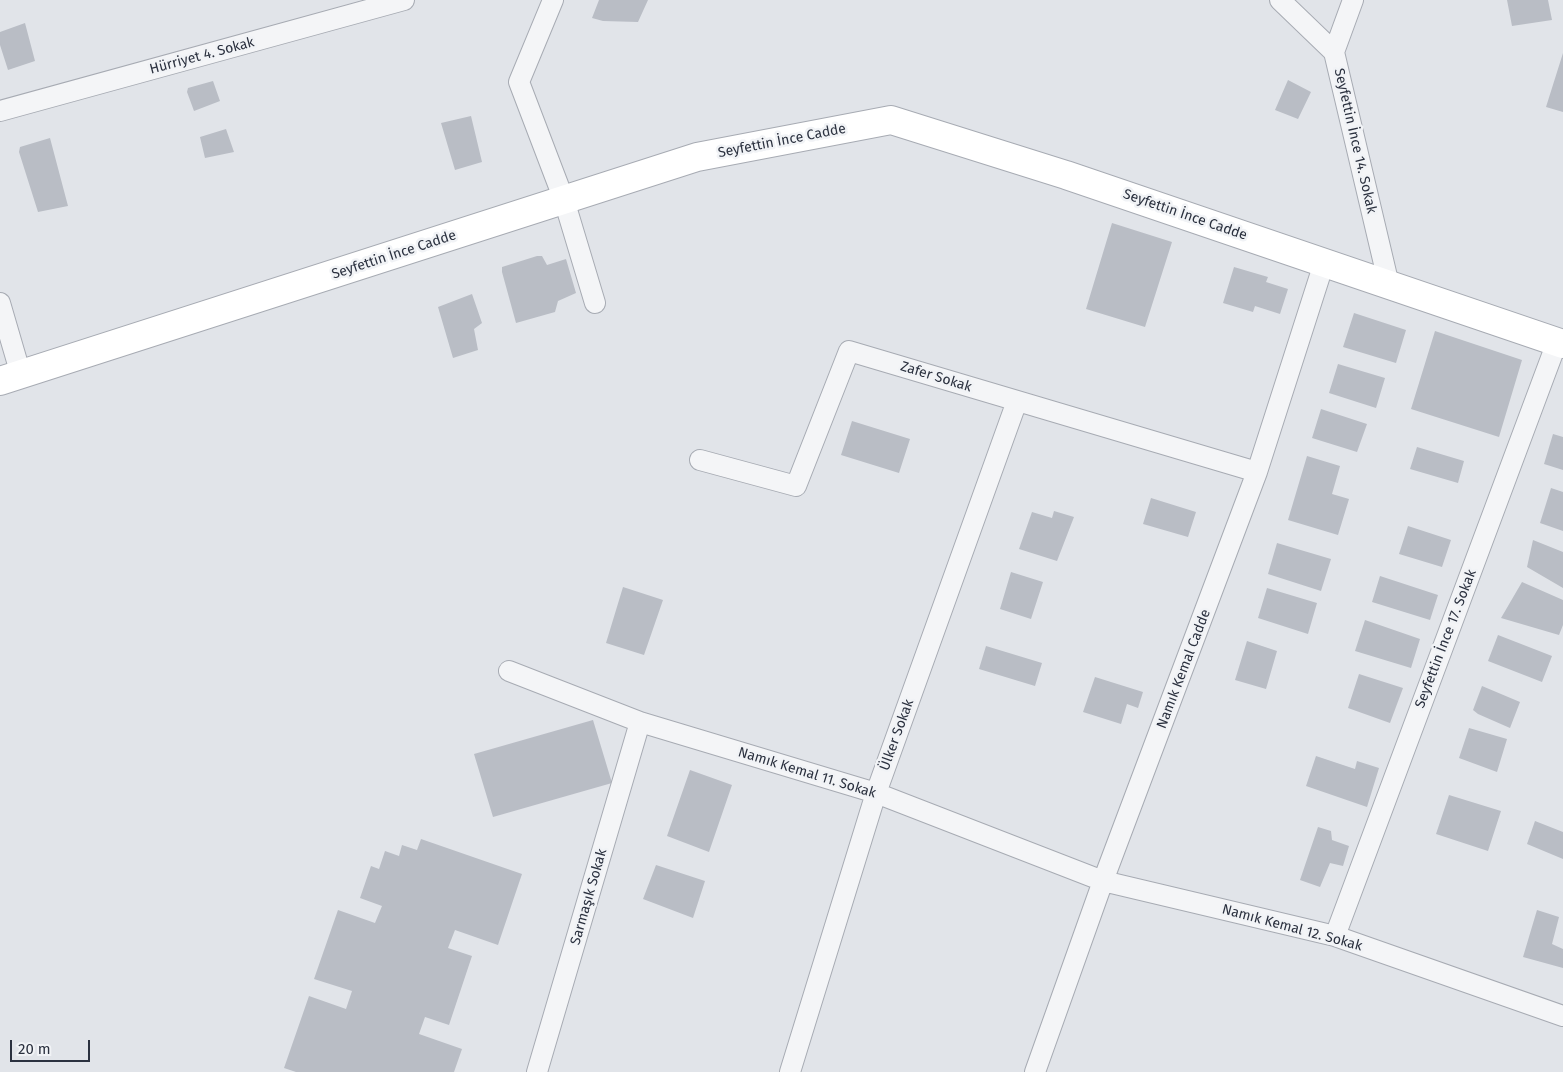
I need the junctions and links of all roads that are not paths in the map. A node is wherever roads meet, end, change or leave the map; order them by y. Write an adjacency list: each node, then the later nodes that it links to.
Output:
1 (404, 0): 6 (street, Hürriyet 4. Sokak)
2 (553, 0): 7 (street)
3 (1280, 0): 5 (street)
4 (1353, 0): 5 (street, Seyfettin İnce 14. Sokak)
5 (1334, 52): 9 (street, Seyfettin İnce 14. Sokak)
6 (0, 111)
7 (564, 200): 8 (main road, Seyfettin İnce Cadde); 11 (street); 13 (main road, Seyfettin İnce Cadde)
8 (1324, 263): 9 (main road, Seyfettin İnce Cadde); 16 (street, Namık Kemal Cadde)
9 (1389, 285): 12 (main road, Seyfettin İnce Cadde)
10 (0, 303): 13 (street)
11 (595, 303)
12 (1560, 343): 21 (street, Seyfettin İnce 17. Sokak)
13 (10, 378)
14 (1017, 401): 15 (street, Zafer Sokak); 16 (street, Zafer Sokak); 19 (street, Ülker Sokak)
15 (700, 460)
16 (1258, 472): 20 (street, Namık Kemal Cadde)
17 (509, 671): 18 (street, Namık Kemal 11. Sokak)
18 (640, 722): 19 (street, Namık Kemal 11. Sokak); 23 (street, Sarmaşık Sokak)
19 (876, 793): 20 (street, Namık Kemal 11. Sokak); 24 (street, Ülker Sokak)
20 (1103, 881): 21 (street, Namık Kemal 12. Sokak); 25 (street, Namık Kemal Cadde)
21 (1335, 936): 22 (street, Namık Kemal 12. Sokak)
22 (1563, 1016)
23 (537, 1072)
24 (790, 1072)
25 (1035, 1072)

